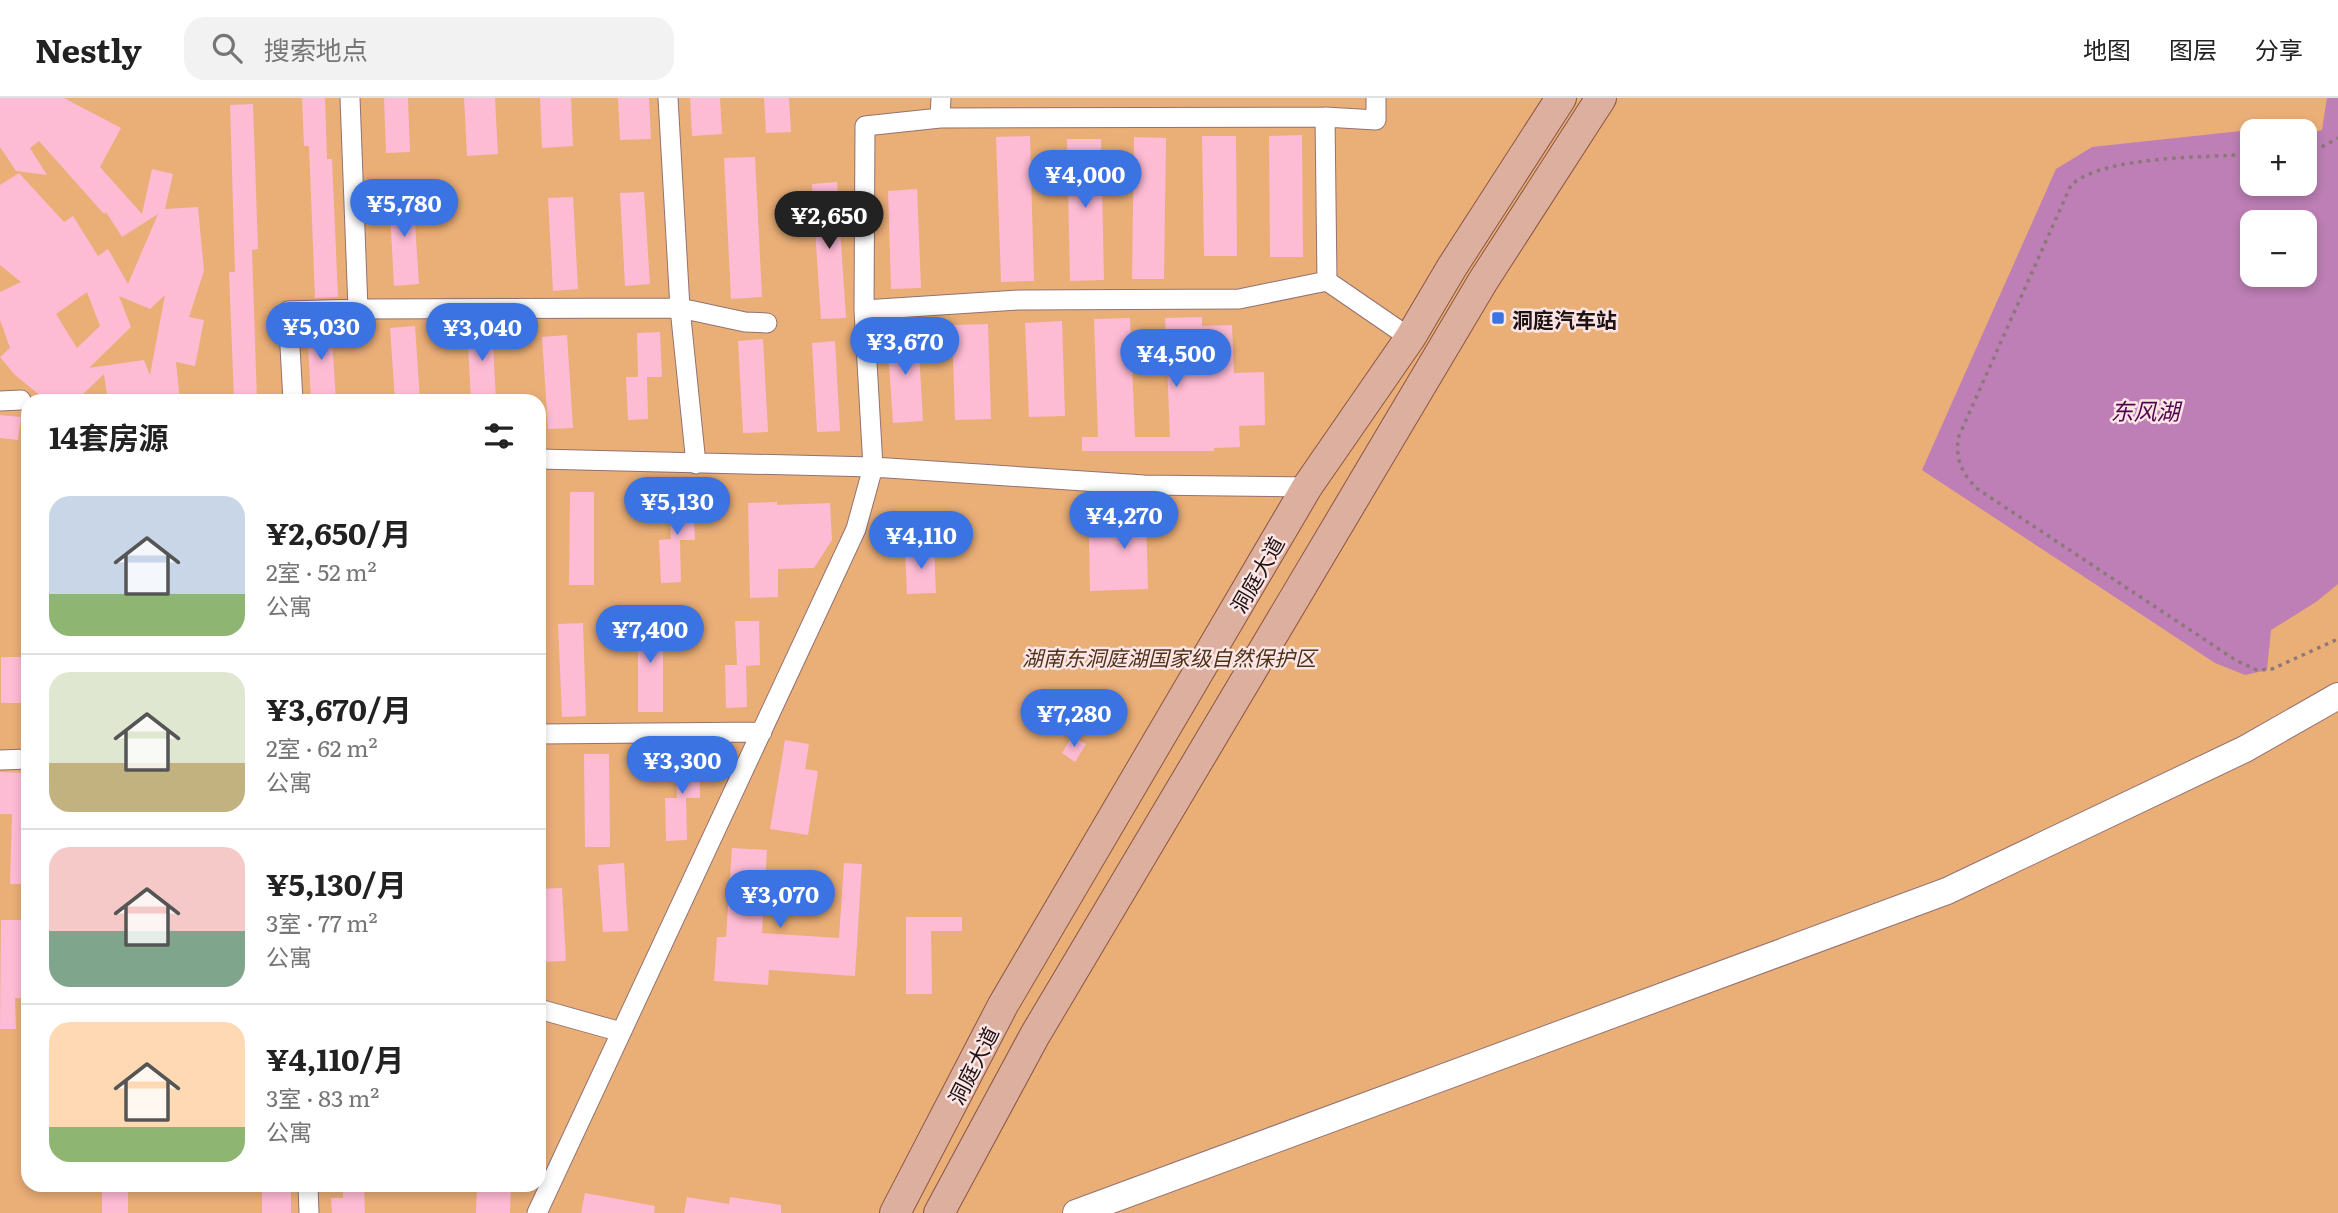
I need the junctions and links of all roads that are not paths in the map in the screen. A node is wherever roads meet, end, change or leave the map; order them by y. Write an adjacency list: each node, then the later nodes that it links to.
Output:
1 (350, 98): 11 (street)
2 (668, 98): 10 (street)
3 (941, 98): 8 (street)
4 (1376, 98): 7 (street)
5 (1561, 98): 14 (main road, 洞庭大道)
6 (1601, 98): 33 (main road, 洞庭大道)
7 (1325, 117): 8 (street); 9 (street)
8 (940, 118): 12 (street)
9 (1327, 281): 12 (street); 14 (street)
10 (680, 308): 11 (street); 13 (street); 19 (street)
11 (358, 309): 15 (street)
12 (864, 310): 20 (street)
13 (767, 323)
14 (1410, 338): 21 (main road, 洞庭大道)
15 (293, 394)
16 (21, 400): 17 (street)
17 (0, 401)
18 (546, 459): 19 (street)
19 (696, 464): 20 (street)
20 (873, 467): 21 (street); 23 (street)
21 (1307, 486): 32 (main road, 洞庭大道)
22 (2338, 696): 34 (street)
23 (762, 732): 24 (street); 28 (street)
24 (546, 734)
25 (21, 759): 26 (street)
26 (0, 760)
27 (546, 1011): 28 (street)
28 (621, 1032): 31 (street)
29 (309, 1192): 30 (street)
30 (309, 1213)
31 (537, 1213)
32 (895, 1213)
33 (939, 1213)
34 (1076, 1213)

